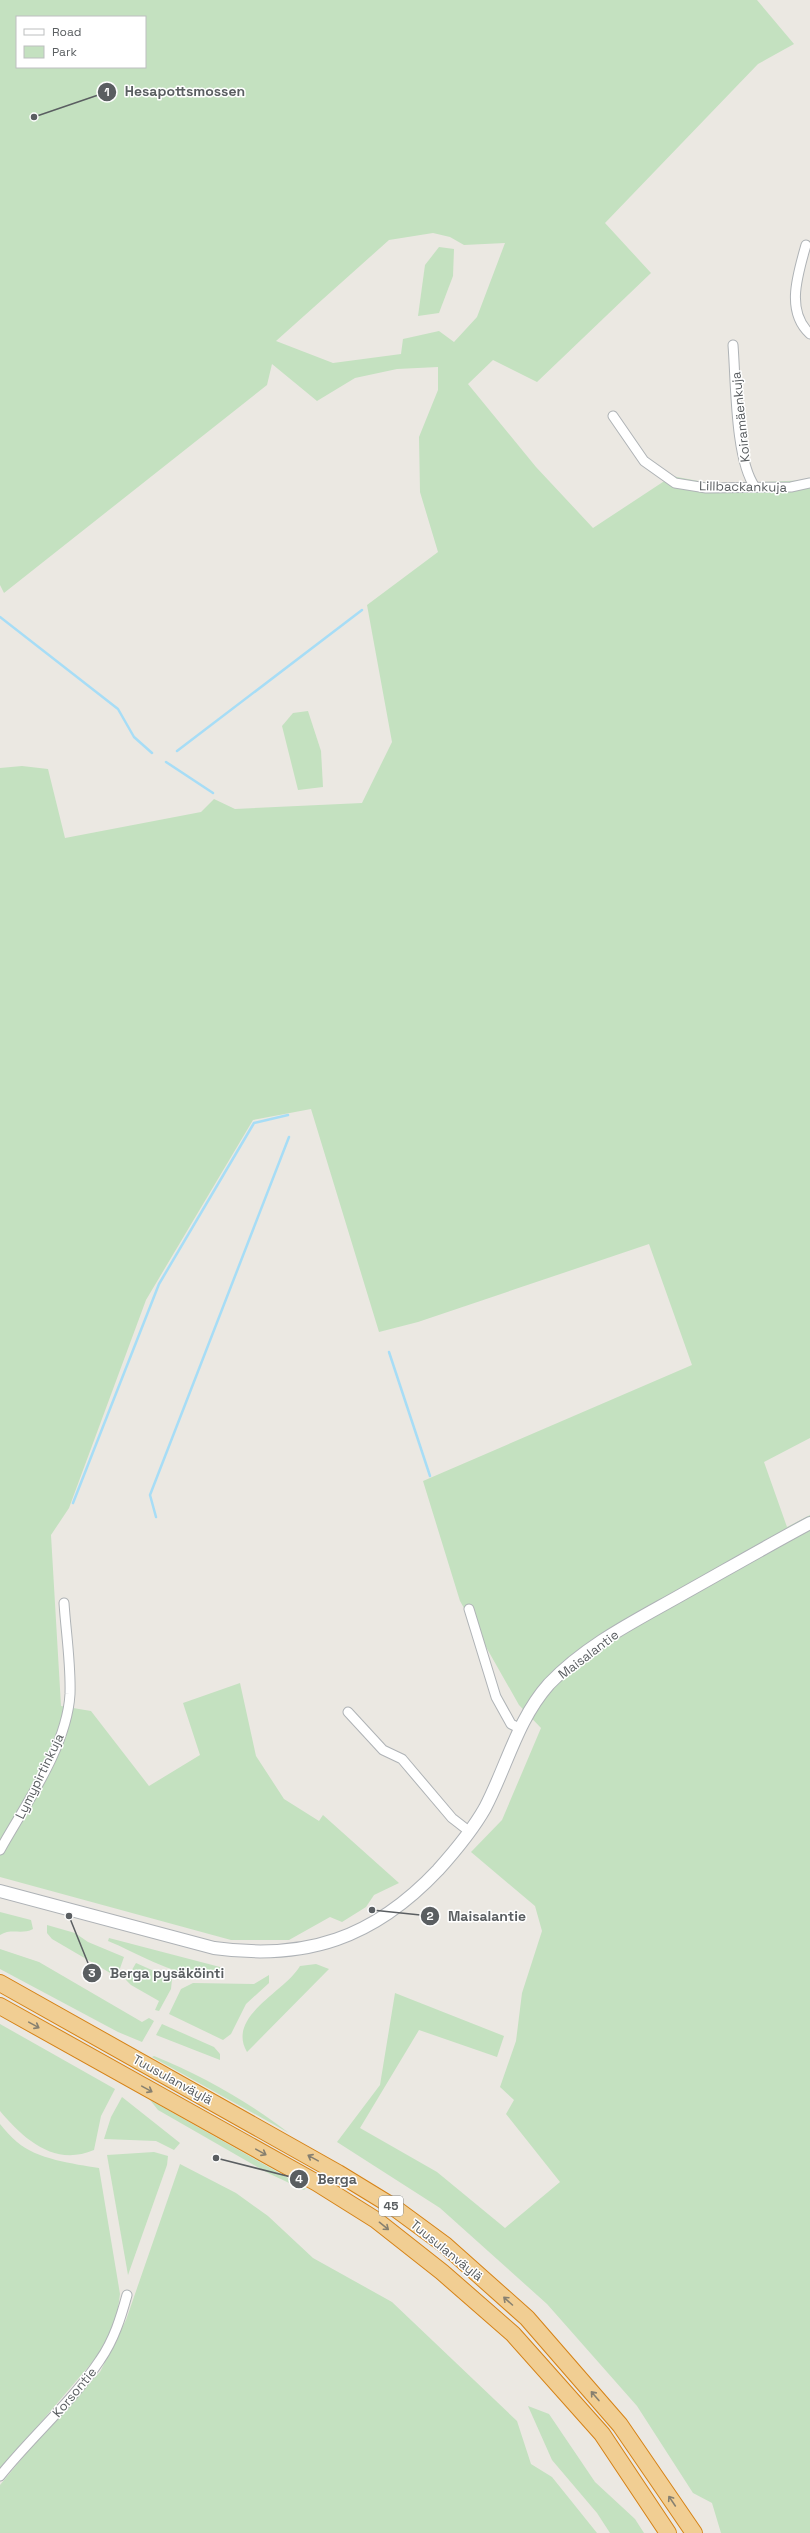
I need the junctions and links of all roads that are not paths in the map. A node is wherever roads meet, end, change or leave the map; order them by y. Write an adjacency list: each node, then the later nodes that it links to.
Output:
1 (806, 245): 2 (street)
2 (810, 334)
3 (733, 345): 6 (street, Koiramäenkuja)
4 (614, 416): 6 (street, Lillbackankuja)
5 (810, 483): 6 (street, Lillbackankuja)
6 (755, 487)
7 (810, 1523): 11 (main road, Maisalantie)
8 (64, 1603): 13 (street, Lymypirtinkuja)
9 (470, 1609): 11 (street)
10 (348, 1712): 12 (street)
11 (520, 1728): 12 (main road, Maisalantie)
12 (470, 1832): 14 (main road, Maisalantie)
13 (0, 1850)
14 (0, 1891)
15 (0, 1983): 20 (highway, Tuusulanväylä / 45, one-way to 15)
16 (0, 2006): 19 (highway, Tuusulanväylä / 45, one-way to 19)
17 (127, 2295): 18 (street, Korsontie)
18 (0, 2476)
19 (668, 2533)
20 (694, 2533)

